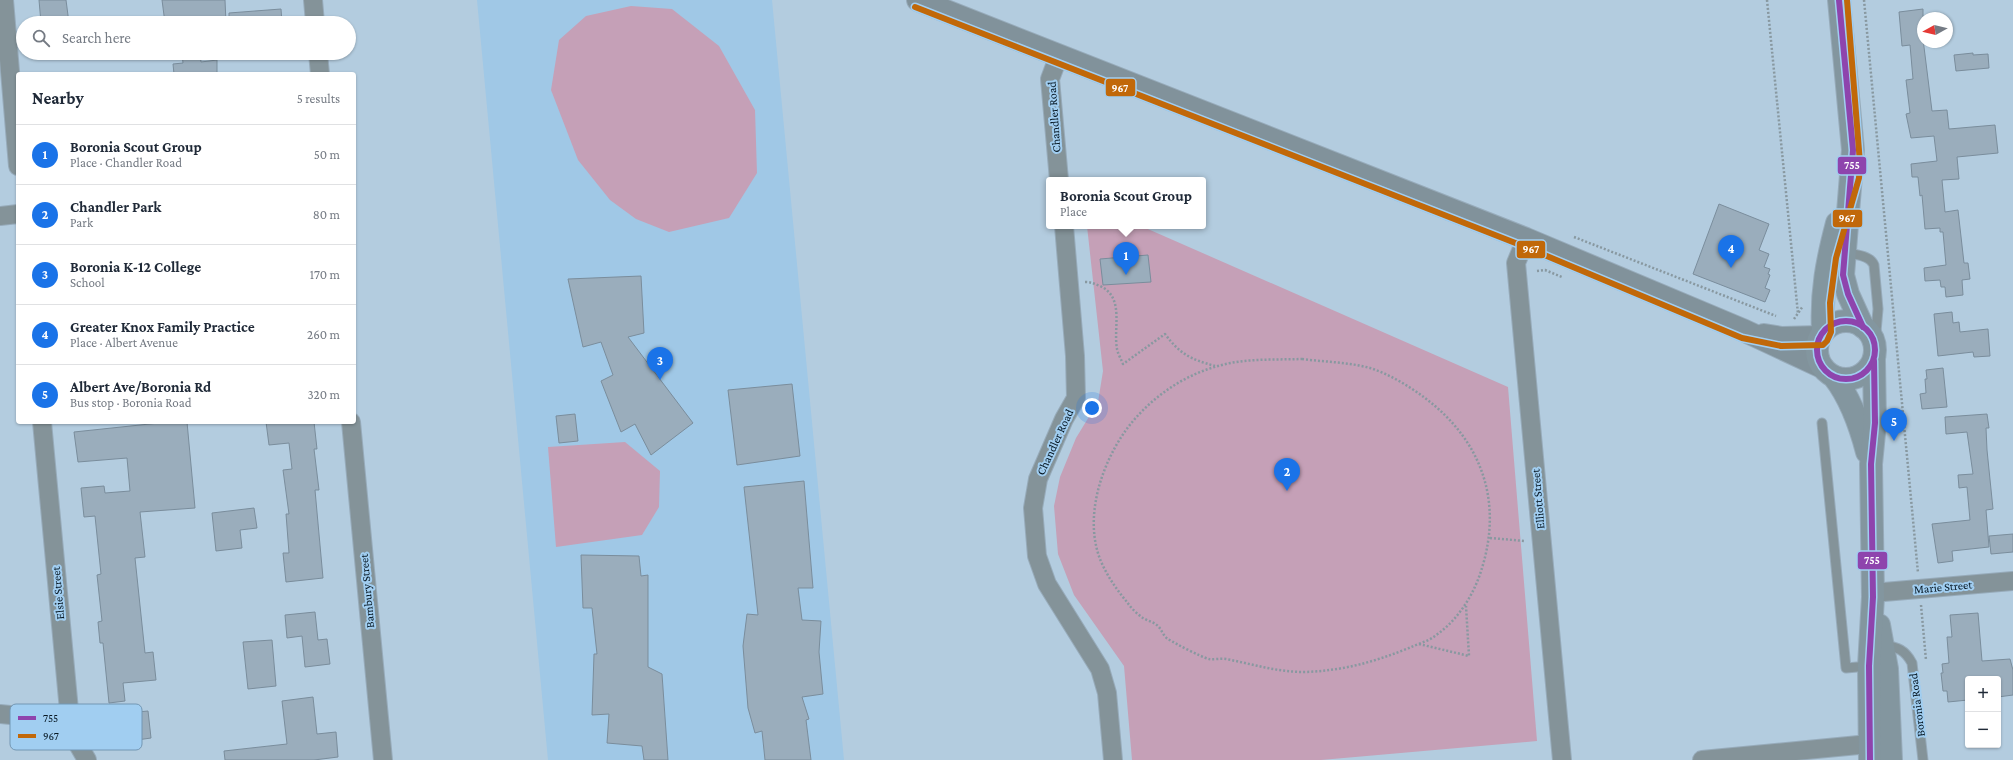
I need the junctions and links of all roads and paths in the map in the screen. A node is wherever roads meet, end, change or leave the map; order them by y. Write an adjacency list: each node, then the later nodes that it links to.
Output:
1 (4, 0): 11 (street)
2 (313, 0): 7 (street)
3 (1767, 0): 20 (path)
4 (1839, 0): 12 (main road)
5 (1864, 0): 26 (path)
6 (923, 1): 8 (main road)
7 (314, 16)
8 (1059, 55): 13 (street, Chandler Road); 17 (main road)
9 (319, 60): 10 (street)
10 (320, 72)
11 (16, 142)
12 (1851, 176): 18 (main road); 22 (main road)
13 (1059, 177)
14 (16, 214): 15 (street)
15 (0, 216)
16 (1064, 229): 19 (street, Chandler Road)
17 (1526, 239): 21 (main road); 33 (street, Elliott Street)
18 (1845, 252): 23 (main road); 23 (lane)
19 (1069, 283): 24 (path); 48 (street, Chandler Road)
20 (1798, 314)
21 (1745, 331): 22 (main road); 25 (main road)
22 (1822, 334): 23 (main road); 25 (main road)
23 (1871, 343): 25 (main road); 31 (main road)
24 (1215, 366): 32 (path); 38 (path)
25 (1828, 372): 31 (main road)
26 (1903, 411): 30 (path); 34 (path)
27 (1822, 423): 40 (lane)
28 (42, 424): 41 (street, Elsie Street)
29 (352, 424): 47 (street, Bambury Street)
30 (1894, 431)
31 (1871, 464): 36 (main road)
32 (1490, 538): 33 (path); 37 (path)
33 (1542, 543): 49 (street, Elliott Street)
34 (1918, 573)
35 (2013, 581): 36 (street, Marie Street)
36 (1873, 595): 39 (main road); 40 (main road)
37 (1466, 605): 38 (path); 38 (path)
38 (1419, 644)
39 (1883, 645): 51 (main road); 52 (lane, Boronia Road)
40 (1869, 666): 45 (main road)
41 (68, 704)
42 (0, 714): 43 (street)
43 (10, 715)
44 (81, 750): 46 (street, Elsie Street)
45 (1869, 752): 50 (street)
46 (87, 760)
47 (383, 760)
48 (1113, 760)
49 (1562, 760)
50 (1702, 760)
51 (1891, 760)
52 (1923, 760)

